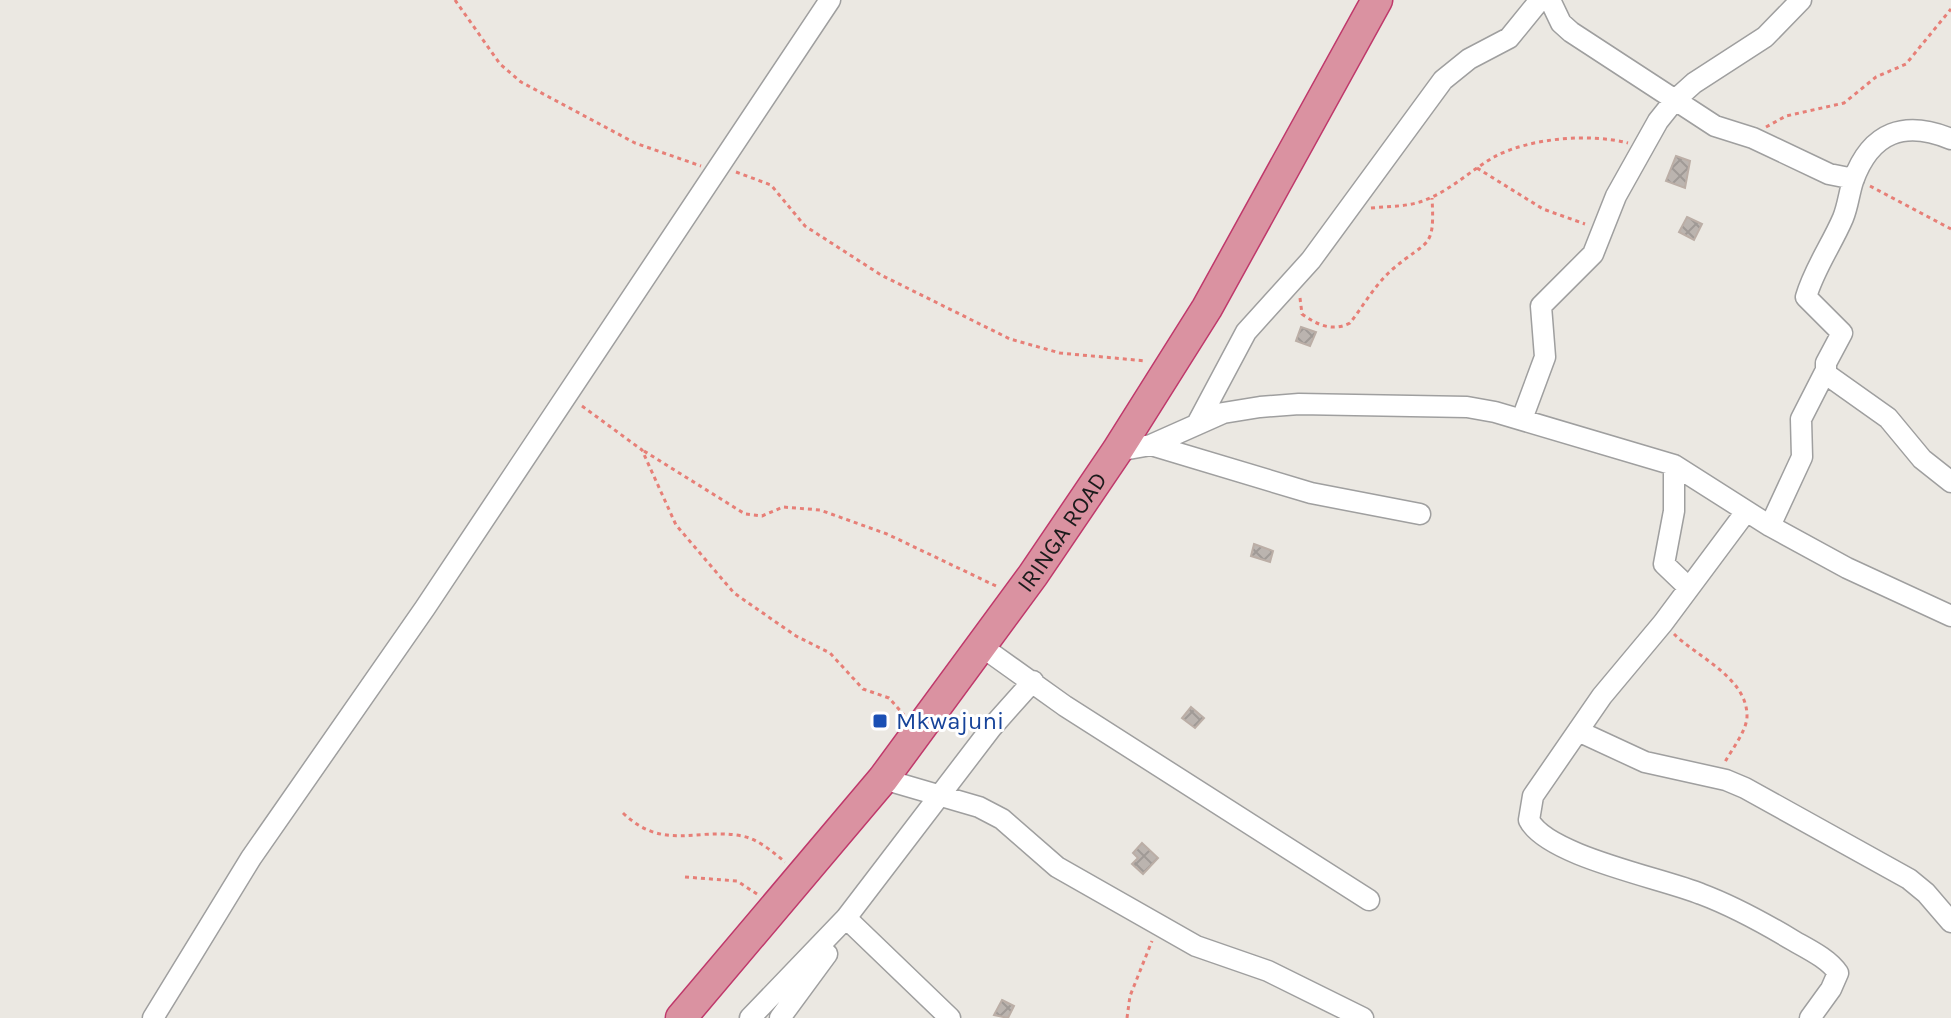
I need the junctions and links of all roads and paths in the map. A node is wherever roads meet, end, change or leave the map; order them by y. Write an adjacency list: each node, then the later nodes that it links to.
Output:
1 (455, 0): 12 (path)
2 (830, 0): 12 (street)
3 (1377, 0): 20 (highway, IRINGA ROAD)
4 (1540, 0): 16 (street)
5 (1550, 0): 8 (street)
6 (1801, 0): 8 (street)
7 (1951, 9): 9 (path)
8 (1674, 101): 9 (street); 11 (street)
9 (1749, 137): 14 (street)
10 (1951, 139): 14 (street)
11 (1643, 147): 13 (path); 18 (street)
12 (721, 167): 20 (path); 22 (street)
13 (1477, 168): 15 (path); 18 (path)
14 (1854, 179): 17 (path); 21 (street)
15 (1432, 198): 16 (path); 19 (path)
16 (1344, 216): 19 (street)
17 (1951, 229)
18 (1603, 232): 23 (street)
19 (1298, 275): 24 (street)
20 (1170, 365): 27 (highway, IRINGA ROAD)
21 (1825, 372): 29 (street); 32 (street)
22 (571, 389): 26 (path); 52 (street)
23 (1522, 419): 24 (street); 28 (street)
24 (1197, 424): 25 (street)
25 (1151, 445): 27 (street); 31 (street)
26 (642, 450): 34 (path); 40 (path)
27 (1117, 451): 34 (highway, IRINGA ROAD)
28 (1674, 465): 30 (street); 33 (street)
29 (1951, 482)
30 (1745, 513): 32 (street); 33 (street)
31 (1420, 514)
32 (1770, 526): 35 (street)
33 (1689, 588): 36 (street)
34 (1017, 598): 37 (highway, IRINGA ROAD)
35 (1951, 616)
36 (1663, 623): 39 (street); 41 (path)
37 (981, 646): 38 (street); 40 (highway, IRINGA ROAD)
38 (1033, 681): 43 (street); 47 (street)
39 (1578, 731): 41 (street); 59 (street)
40 (915, 736): 42 (highway, IRINGA ROAD)
41 (1714, 777): 49 (street)
42 (883, 779): 43 (street); 46 (highway, IRINGA ROAD)
43 (939, 797): 50 (street); 51 (street)
44 (623, 813): 46 (path)
45 (685, 877): 48 (path)
46 (803, 878): 48 (highway, IRINGA ROAD)
47 (1369, 900)
48 (775, 910): 53 (highway, IRINGA ROAD)
49 (1951, 922)
50 (1160, 923): 57 (path); 58 (street)
51 (840, 925): 54 (street); 55 (street); 56 (street)
52 (153, 1018)
53 (681, 1018)
54 (750, 1018)
55 (780, 1018)
56 (950, 1018)
57 (1127, 1018)
58 (1363, 1018)
59 (1810, 1018)

